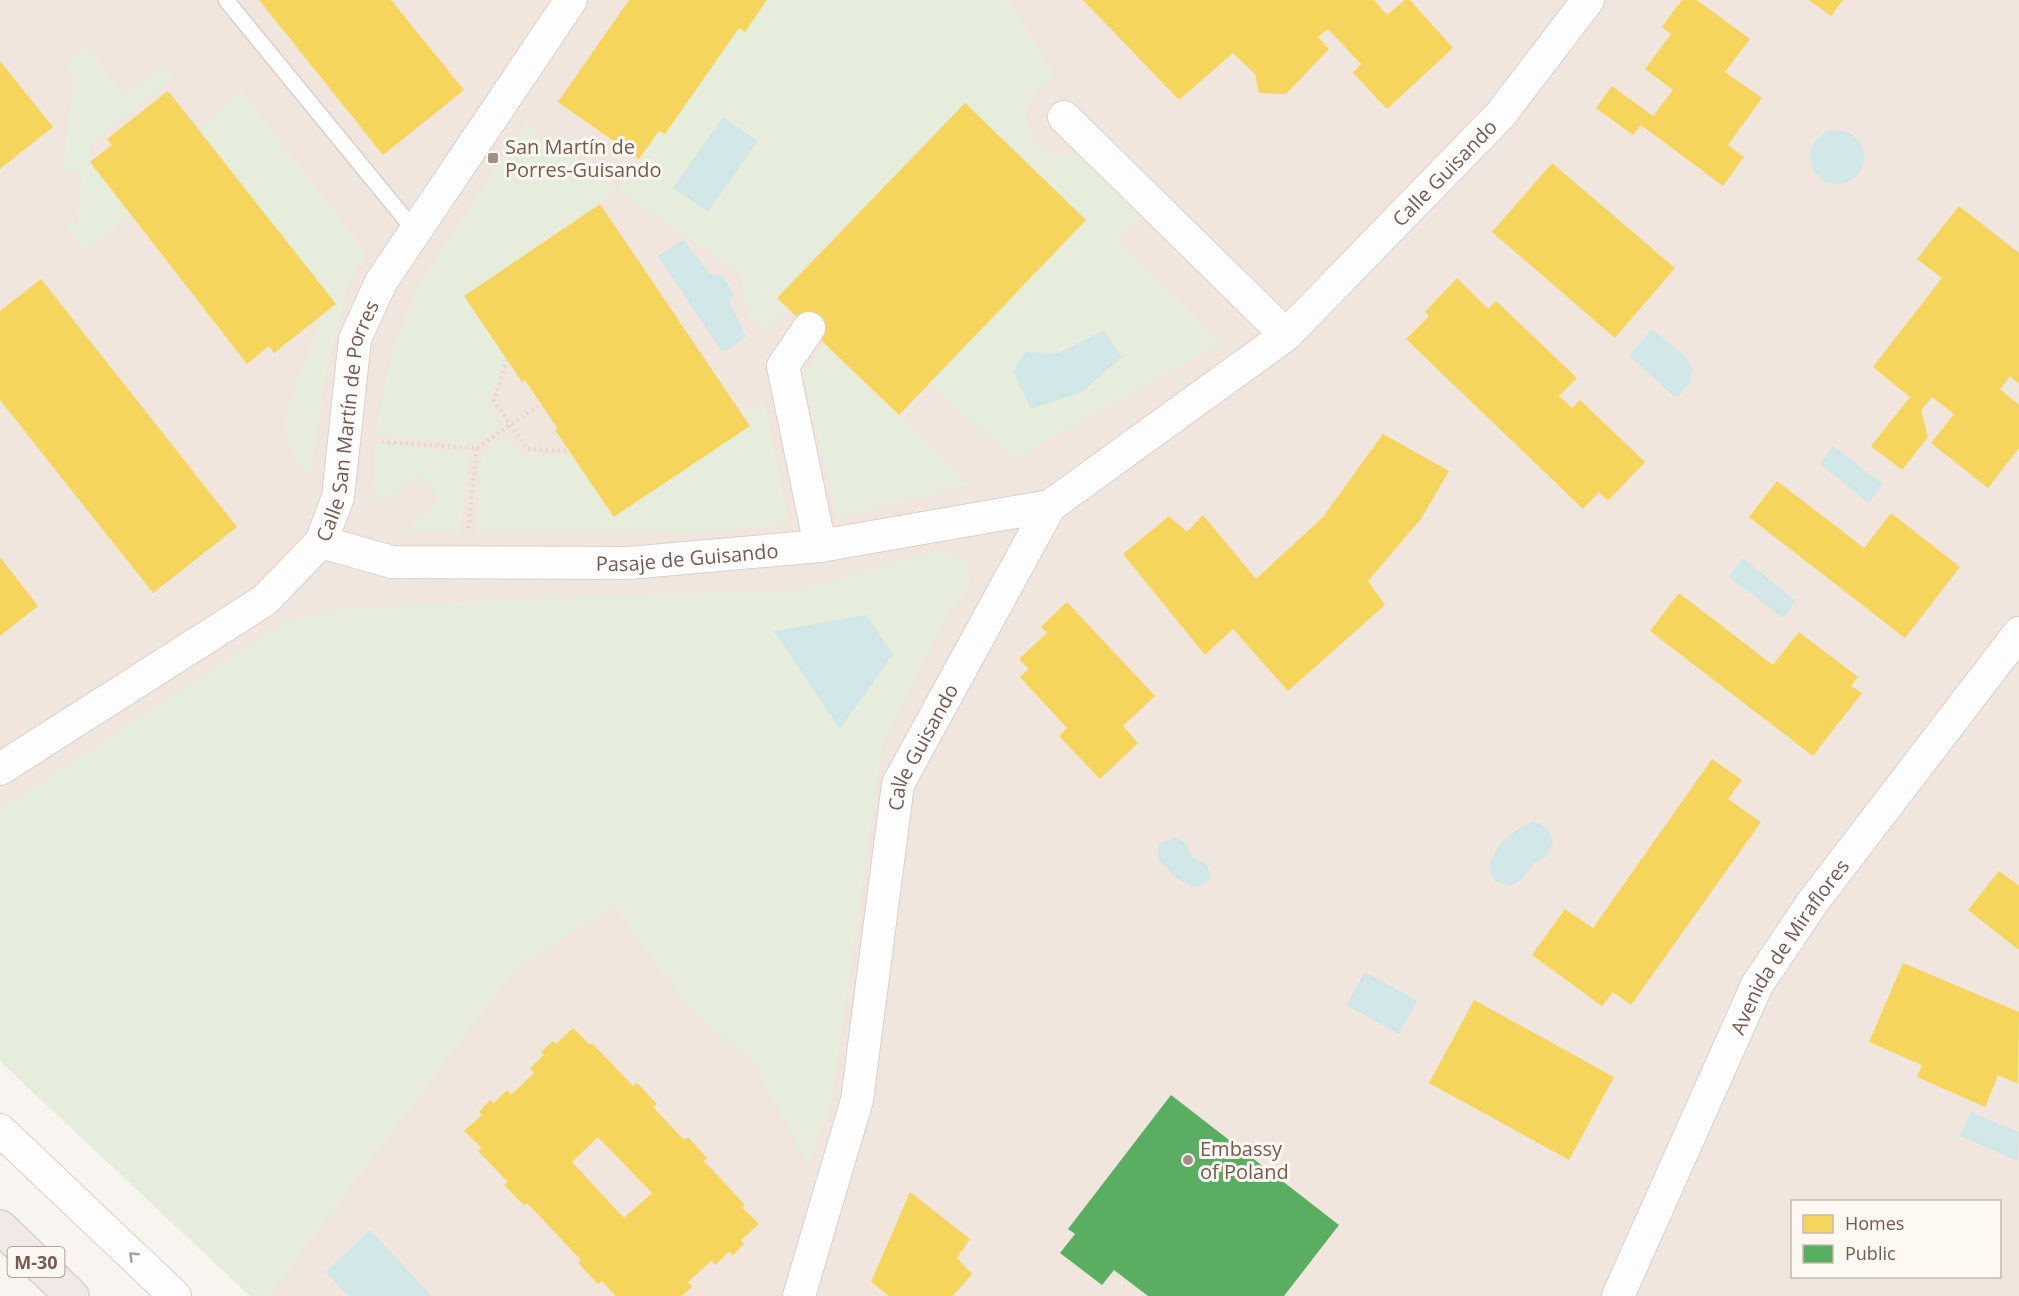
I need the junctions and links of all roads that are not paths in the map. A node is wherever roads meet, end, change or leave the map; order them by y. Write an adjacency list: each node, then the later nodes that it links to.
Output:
1 (225, 0): 5 (lane)
2 (571, 0): 5 (street, Calle San Martín de Porres)
3 (1588, 0): 7 (street, Calle Guisando)
4 (1064, 117): 7 (street)
5 (415, 231): 9 (street, Calle San Martín de Porres)
6 (809, 328): 10 (street)
7 (1286, 335): 8 (street, Calle Guisando)
8 (1050, 506): 10 (street, Pasaje de Guisando); 17 (street, Calle Guisando)
9 (321, 542): 10 (street, Pasaje de Guisando); 12 (street, Calle San Martín de Porres)
10 (820, 546)
11 (2019, 633): 18 (street, Avenida de Miraflores)
12 (0, 769)
13 (0, 1130): 16 (street, one-way to 13)
14 (0, 1227): 15 (highway, M-30)
15 (72, 1296)
16 (175, 1296)
17 (799, 1296)
18 (1618, 1296)

